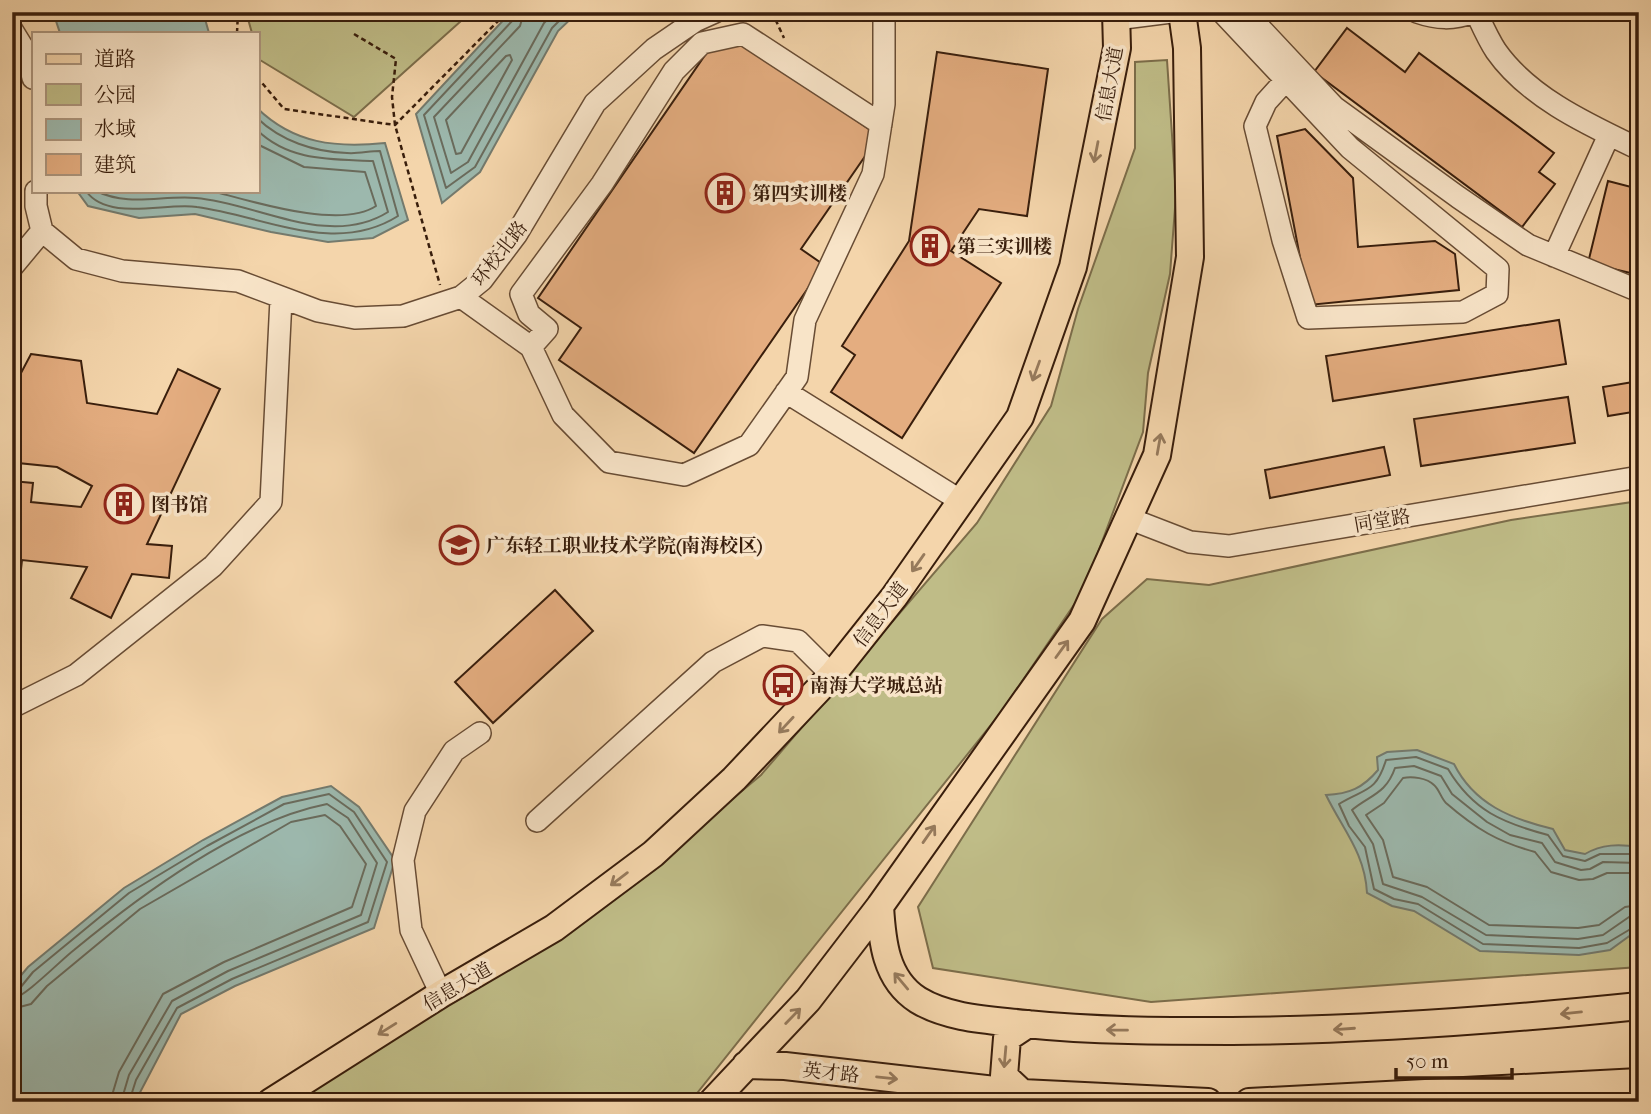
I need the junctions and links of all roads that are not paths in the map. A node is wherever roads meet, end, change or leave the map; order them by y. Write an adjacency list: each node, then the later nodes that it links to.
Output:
1 (716, 12): 22 (street, 环校北路)
2 (884, 12): 13 (street)
3 (1171, 12): 9 (street)
4 (1182, 12): 27 (main road, one-way to 4)
5 (1222, 12): 12 (street)
6 (1245, 12): 18 (street)
7 (1417, 12): 8 (street)
8 (1475, 12): 14 (street)
9 (1116, 16): 26 (main road, 信息大道, one-way to 26)
10 (12, 30): 11 (street)
11 (32, 74)
12 (1286, 80): 12 (street)
13 (881, 124): 23 (street); 24 (street)
14 (1609, 135): 15 (street); 18 (street)
15 (1639, 149)
16 (36, 192): 17 (street)
17 (42, 231): 19 (street); 21 (street, 环校北路)
18 (1554, 256): 20 (street)
19 (12, 267)
20 (1639, 290)
21 (281, 299): 22 (street, 环校北路); 29 (street)
22 (453, 299): 23 (street)
23 (531, 347): 24 (street)
24 (786, 392): 26 (street)
25 (1639, 477): 27 (street, 同堂路)
26 (961, 501): 28 (main road, 信息大道, one-way to 28)
27 (1128, 518): 32 (main road, one-way to 27)
28 (832, 675): 31 (street); 33 (main road, 信息大道, one-way to 33)
29 (12, 707)
30 (480, 733): 33 (street)
31 (537, 821)
32 (880, 906): 35 (main road, one-way to 32); 36 (main road, one-way to 32)
33 (441, 994): 39 (main road, 信息大道, one-way to 39)
34 (1639, 1006): 35 (main road, one-way to 35)
35 (1028, 1024): 38 (main road, one-way to 38)
36 (746, 1065): 38 (main road, 英才路, one-way to 38); 40 (main road)
37 (1639, 1082): 42 (main road)
38 (1022, 1093): 41 (main road, 英才路)
39 (271, 1102)
40 (712, 1102)
41 (1208, 1102)
42 (1249, 1102)

